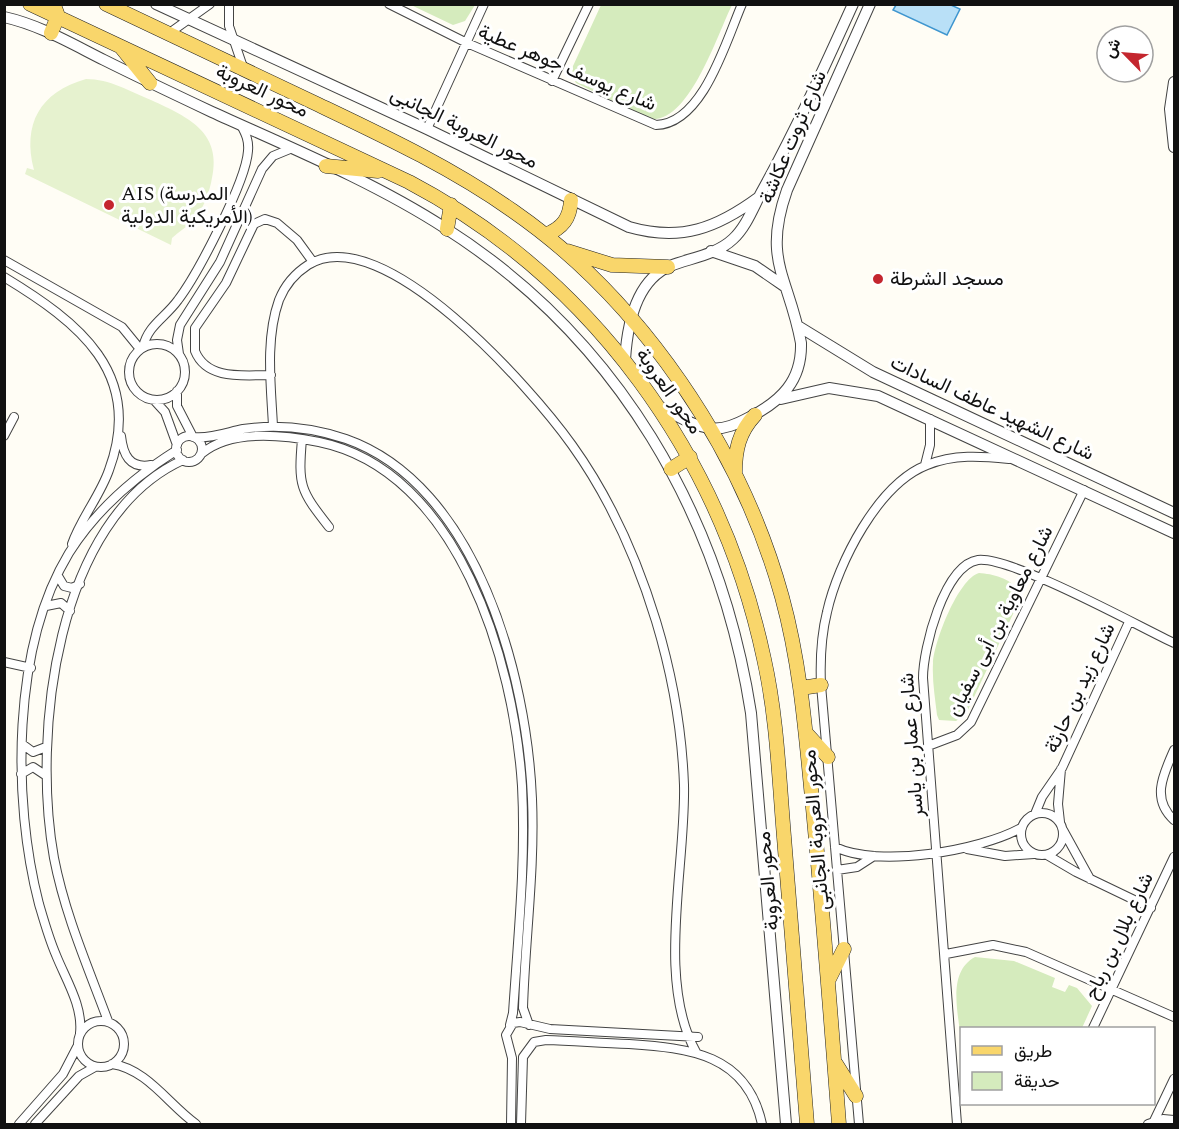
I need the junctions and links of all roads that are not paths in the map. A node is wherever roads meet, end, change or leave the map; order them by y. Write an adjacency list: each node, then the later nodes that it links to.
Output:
1 (30, 4): 12 (main road, محور العروبة)
2 (106, 4): 16 (main road, محور العروبة)
3 (156, 4): 14 (street, محور العروبة الجانبى)
4 (210, 4): 14 (street)
5 (229, 4): 17 (street)
6 (389, 4): 18 (street, شارع يوسف جوهر عطية)
7 (484, 4): 18 (street)
8 (589, 4): 21 (street)
9 (742, 4): 21 (street, شارع يوسف جوهر عطية)
10 (853, 4): 30 (street, شارع ثروت عكاشة)
11 (870, 4): 41 (street, شارع ثروت عكاشة)
12 (55, 10): 15 (main road); 19 (main road, محور العروبة)
13 (4, 17): 15 (street)
14 (189, 19): 16 (street); 17 (street, محور العروبة الجانبى)
15 (51, 33): 23 (street)
16 (168, 34): 20 (main road, محور العروبة)
17 (237, 42): 20 (street); 25 (street, محور العروبة الجانبى)
18 (467, 43): 21 (street, شارع يوسف جوهر عطية); 25 (street)
19 (118, 44): 23 (main road); 29 (main road, محور العروبة)
20 (244, 70): 34 (main road, محور العروبة)
21 (552, 81)
22 (1174, 82): 26 (street)
23 (150, 83): 24 (street)
24 (241, 125): 27 (street); 44 (street)
25 (427, 129): 31 (street, محور العروبة الجانبى)
26 (1174, 147)
27 (290, 149): 28 (street); 45 (street)
28 (326, 166): 29 (main road); 33 (street)
29 (387, 172): 32 (main road, محور العروبة)
30 (759, 197): 31 (street, محور العروبة الجانبى); 36 (street, شارع ثروت عكاشة)
31 (572, 200): 34 (main road)
32 (451, 205): 33 (main road); 46 (main road, محور العروبة)
33 (447, 229): 70 (street)
34 (545, 235): 35 (main road, محور العروبة)
35 (560, 248): 39 (main road); 42 (main road, محور العروبة)
36 (711, 251): 39 (street, شارع ثروت عكاشة); 41 (street)
37 (4, 260): 44 (street)
38 (313, 262): 47 (street); 47 (street); 127 (street)
39 (668, 267): 42 (street, شارع ثروت عكاشة)
40 (4, 277): 55 (street)
41 (784, 286): 43 (street, شارع ثروت عكاشة)
42 (630, 319): 46 (street, شارع ثروت عكاشة); 57 (main road, محور العروبة)
43 (798, 326): 49 (street, شارع ثروت عكاشة); 71 (street, شارع الشهيد عاطف السادات)
44 (141, 348): 45 (street); 50 (street)
45 (179, 354): 48 (street)
46 (625, 360): 51 (main road, محور العروبة)
47 (271, 375): 56 (street)
48 (178, 391): 50 (street); 60 (street)
49 (781, 399): 52 (street, شارع ثروت عكاشة); 54 (street, شارع الشهيد عاطف السادات)
50 (154, 400): 63 (street)
51 (658, 406): 57 (street); 65 (main road, محور العروبة)
52 (755, 415): 57 (street, شارع ثروت عكاشة); 72 (main road)
53 (14, 417): 59 (street)
54 (930, 419): 66 (street, شارع الشهيد عاطف السادات); 69 (street, شارع الشهيد عاطف السادات)
55 (119, 423): 68 (street); 80 (street)
56 (273, 426): 58 (street); 60 (street)
57 (710, 428): 72 (main road, محور العروبة)
58 (317, 431): 62 (street); 88 (street)
59 (4, 436)
60 (194, 437): 63 (street); 64 (street)
61 (302, 439): 62 (street); 64 (street); 77 (street)
62 (315, 441): 89 (street)
63 (177, 448): 67 (street); 68 (street)
64 (201, 454): 67 (street)
65 (690, 458): 70 (main road); 146 (main road, محور العروبة)
66 (1018, 459): 69 (street, شارع الشهيد عاطف السادات); 74 (street, شارع الشهيد عاطف السادات)
67 (183, 460): 83 (street)
68 (154, 465): 80 (street)
69 (925, 465): 79 (street, شارع الشهيد عاطف السادات)
70 (671, 469): 145 (street)
71 (1092, 475): 73 (street, شارع الشهيد عاطف السادات); 74 (street)
72 (735, 476): 93 (main road, محور العروبة)
73 (1107, 482): 75 (street); 76 (street, شارع الشهيد عاطف السادات)
74 (1084, 490): 75 (street, شارع الشهيد عاطف السادات); 82 (street, شارع معاوية بن أبى سفيان)
75 (1099, 498): 78 (street, شارع الشهيد عاطف السادات)
76 (1174, 513)
77 (329, 527)
78 (1174, 533)
79 (858, 538): 92 (street, محور العروبة الجانبى)
80 (70, 553): 81 (street)
81 (58, 576): 83 (street); 84 (street)
82 (1040, 578): 86 (street, شارع عمار بن ياسر); 96 (street, شارع معاوية بن أبى سفيان); 96 (street, شارع عمار بن ياسر)
83 (80, 585): 85 (street)
84 (46, 606): 85 (street); 91 (street)
85 (70, 611): 97 (street)
86 (1129, 622): 87 (street, شارع عمار بن ياسر); 100 (street, شارع زيد بن حارثة)
87 (1174, 643)
88 (507, 649): 89 (street); 124 (street)
89 (496, 653): 123 (street)
90 (4, 662): 91 (street)
91 (31, 668): 95 (street)
92 (820, 685): 93 (main road); 99 (street, محور العروبة الجانبى)
93 (801, 688): 94 (main road, محور العروبة)
94 (806, 733): 99 (main road); 119 (main road, محور العروبة)
95 (22, 744): 97 (street); 101 (street)
96 (928, 746): 109 (street, شارع عمار بن ياسر)
97 (46, 747): 102 (street)
98 (1174, 750): 104 (street)
99 (828, 757): 107 (street, محور العروبة الجانبى)
100 (1062, 768): 103 (street, شارع زيد بن حارثة); 105 (street, شارع زيد بن حارثة)
101 (21, 774): 102 (street); 126 (street)
102 (45, 775): 122 (street)
103 (1035, 814): 105 (street); 106 (street)
104 (1174, 820)
105 (1062, 826): 111 (street); 115 (street, شارع زيد بن حارثة)
106 (1021, 828): 108 (street); 110 (street)
107 (835, 847): 112 (street); 114 (street, محور العروبة الجانبى)
108 (963, 849): 109 (street); 110 (street)
109 (937, 852): 112 (street); 118 (street, شارع عمار بن ياسر)
110 (1034, 854): 111 (street)
111 (1047, 855): 115 (street)
112 (875, 856): 114 (street)
113 (1174, 857): 116 (street, شارع بلال بن رباح)
114 (837, 870): 117 (street, محور العروبة الجانبى)
115 (1090, 880): 116 (street)
116 (1151, 908): 120 (street, شارع بلال بن رباح)
117 (844, 949): 119 (main road); 136 (street, محور العروبة الجانبى)
118 (946, 954): 120 (street); 135 (street, شارع عمار بن ياسر)
119 (828, 981): 131 (main road, محور العروبة)
120 (1113, 989): 121 (street); 125 (street, شارع بلال بن رباح)
121 (1174, 1017)
122 (108, 1021): 126 (street); 132 (street)
123 (510, 1025): 124 (street); 142 (street)
124 (529, 1025): 127 (street)
125 (1094, 1027)
126 (80, 1033): 129 (street)
127 (687, 1036): 128 (street); 130 (street)
128 (698, 1037)
129 (77, 1047): 133 (street); 139 (street)
130 (696, 1052): 143 (street); 144 (street)
131 (835, 1061): 136 (main road); 147 (main road, محور العروبة)
132 (112, 1064): 133 (street); 141 (street)
133 (95, 1067): 140 (street)
134 (1174, 1079): 138 (street)
135 (957, 1083): 149 (street, شارع عمار بن ياسر)
136 (856, 1095): 148 (street, محور العروبة الجانبى)
137 (1174, 1120): 138 (street)
138 (1151, 1123)
139 (19, 1125)
140 (35, 1125)
141 (196, 1125)
142 (511, 1125)
143 (521, 1125)
144 (762, 1125)
145 (786, 1125)
146 (807, 1125)
147 (839, 1125)
148 (859, 1125)
149 (957, 1125)

